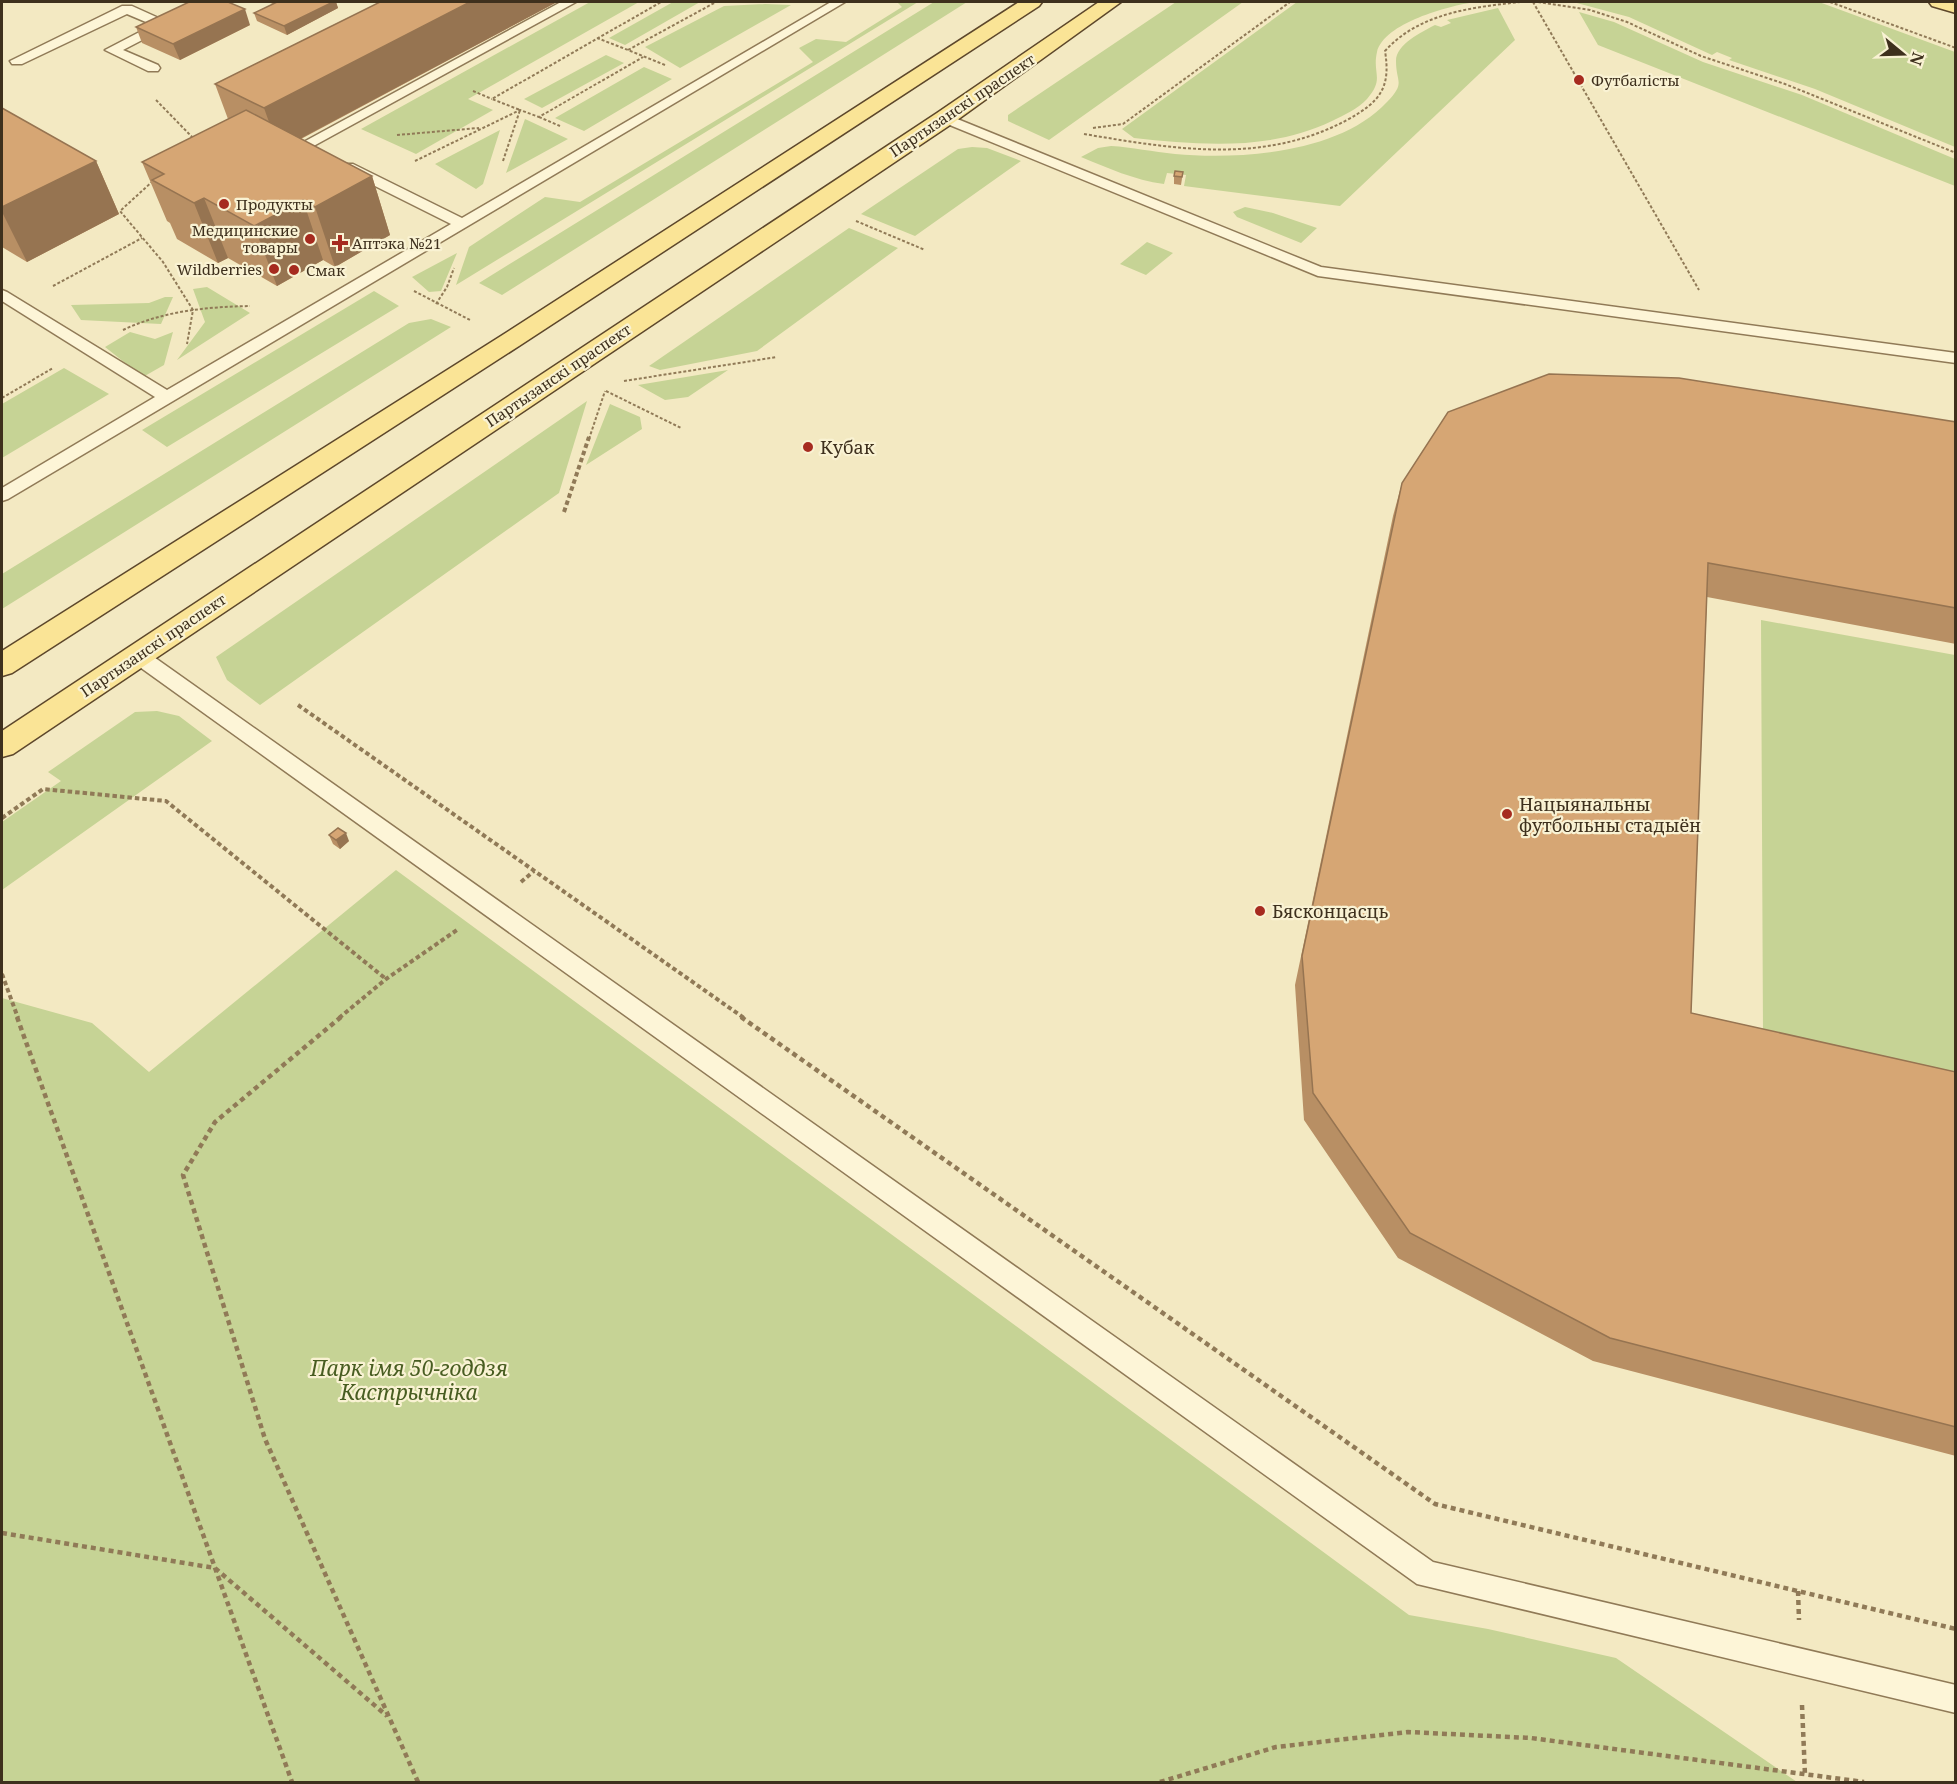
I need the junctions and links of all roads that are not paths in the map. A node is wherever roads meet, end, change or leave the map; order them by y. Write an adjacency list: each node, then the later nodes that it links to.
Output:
1 (209, 2): 9 (lane)
2 (570, 2): 13 (lane)
3 (806, 2): 7 (lane)
4 (1032, 2): 23 (main road)
5 (1111, 2): 12 (main road, Партызанскі праспект)
6 (1939, 2): 8 (main road)
7 (833, 5): 17 (lane)
8 (1956, 7)
9 (163, 24): 10 (lane); 11 (lane)
10 (17, 61)
11 (153, 68)
12 (945, 118): 19 (lane); 22 (main road, Партызанскі праспект)
13 (304, 145): 14 (lane); 15 (lane)
14 (321, 154)
15 (274, 161)
16 (338, 162): 17 (lane)
17 (463, 224): 20 (lane)
18 (8, 302): 20 (lane)
19 (1956, 357)
20 (168, 398): 21 (lane)
21 (2, 495)
22 (137, 655): 24 (main road, Партызанскі праспект); 25 (lane)
23 (2, 665)
24 (2, 746)
25 (1956, 1699)

